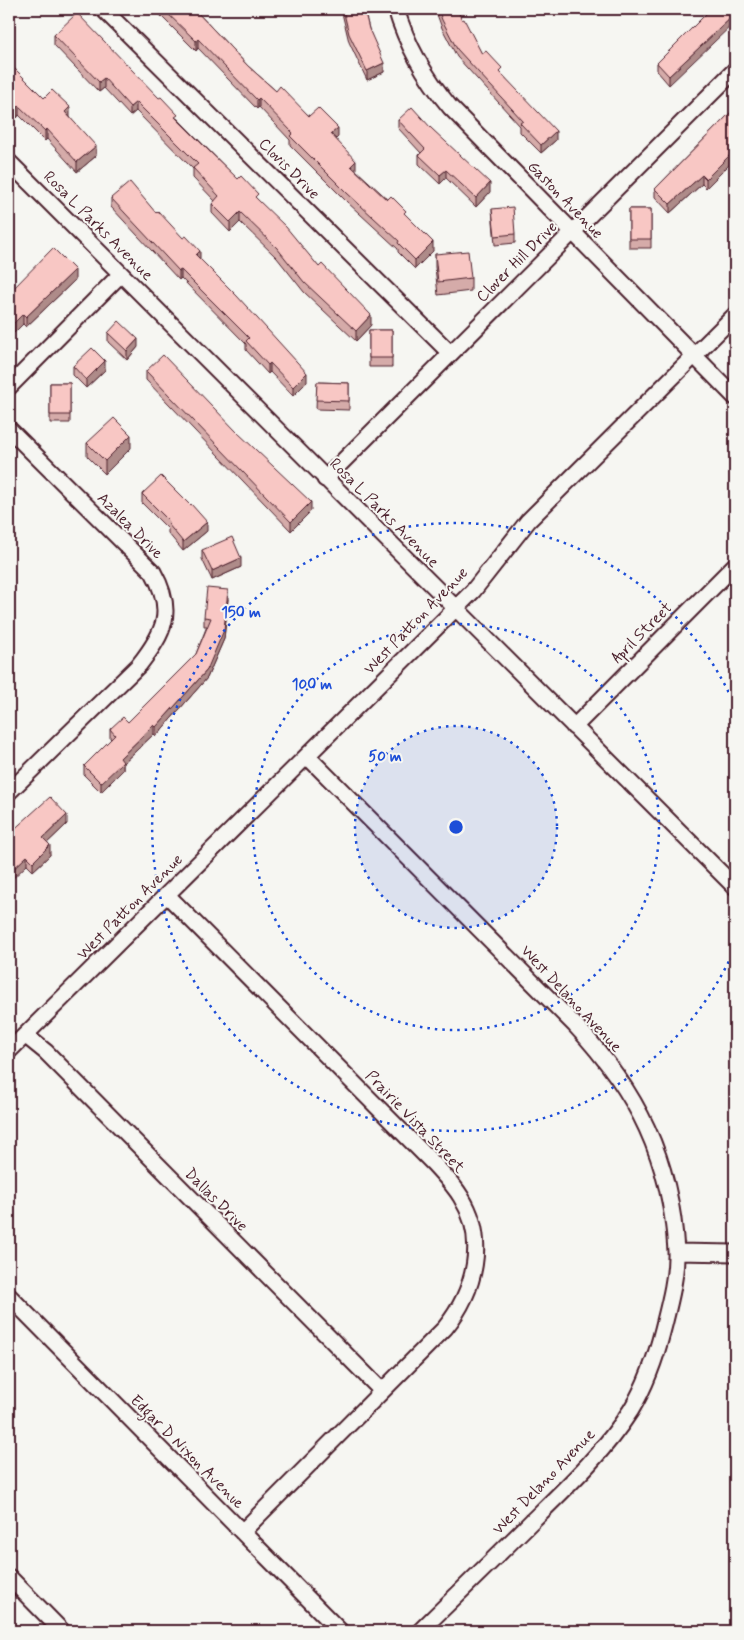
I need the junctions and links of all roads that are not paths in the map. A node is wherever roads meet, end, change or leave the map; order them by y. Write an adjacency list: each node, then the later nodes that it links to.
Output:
1 (103, 9): 8 (street, Clovis Drive)
2 (396, 9): 5 (street, Gaston Avenue)
3 (735, 70): 5 (street, Clover Hill Drive)
4 (9, 162): 6 (street, Rosa L Parks Avenue)
5 (572, 232): 8 (street, Clover Hill Drive); 9 (street, Gaston Avenue)
6 (121, 274): 10 (street); 13 (street, Rosa L Parks Avenue)
7 (735, 315): 9 (street, West Patton Avenue)
8 (450, 353): 13 (street, Clover Hill Drive)
9 (694, 356): 11 (street, Gaston Avenue); 15 (street, West Patton Avenue)
10 (9, 387)
11 (735, 397)
12 (9, 429): 18 (street, Azalea Drive)
13 (325, 479): 15 (street, Rosa L Parks Avenue)
14 (735, 565): 16 (street, April Street)
15 (456, 609): 16 (street, Rosa L Parks Avenue); 17 (street, West Patton Avenue)
16 (574, 727): 19 (street, Rosa L Parks Avenue)
17 (307, 756): 20 (street, West Patton Avenue); 23 (street, West Delano Avenue)
18 (9, 792)
19 (735, 887)
20 (167, 895): 21 (street, West Patton Avenue); 26 (street, Prairie Vista Street)
21 (25, 1035): 22 (street, West Patton Avenue); 26 (street, Dallas Drive)
22 (9, 1051)
23 (676, 1252): 24 (street); 31 (street, West Delano Avenue)
24 (735, 1253)
25 (9, 1296): 27 (street, Edgar D Nixon Avenue)
26 (382, 1391): 27 (street, Prairie Vista Street)
27 (242, 1532): 30 (street, Edgar D Nixon Avenue)
28 (9, 1577): 29 (street)
29 (62, 1631)
30 (340, 1631)
31 (420, 1631)

